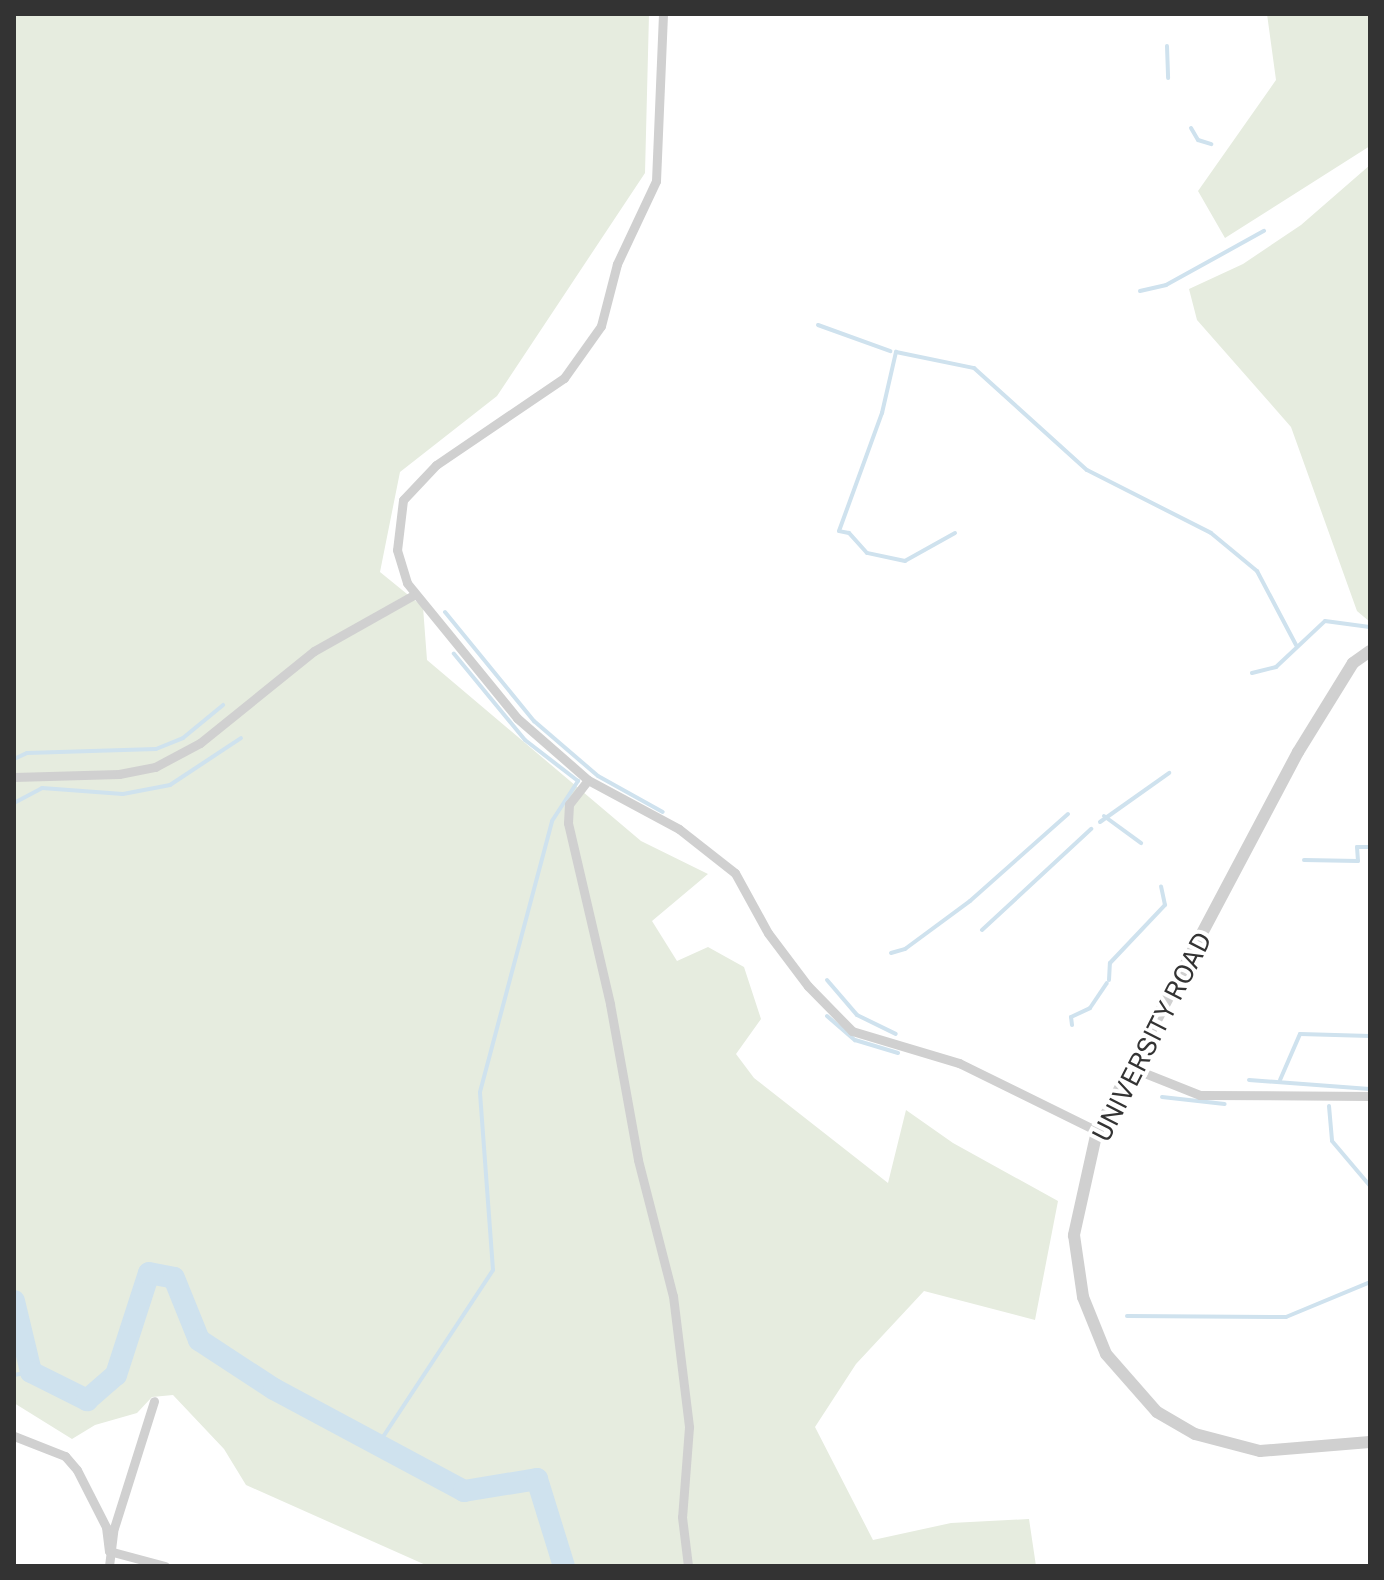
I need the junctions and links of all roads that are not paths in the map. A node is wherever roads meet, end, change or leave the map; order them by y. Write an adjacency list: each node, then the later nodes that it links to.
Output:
1 (663, 14): 2 (street)
2 (412, 596): 4 (street); 5 (street)
3 (1370, 651): 6 (street, UNIVERSITY ROAD)
4 (14, 777)
5 (588, 780): 8 (street); 15 (street)
6 (1132, 1068): 7 (street); 8 (street, UNIVERSITY ROAD)
7 (1370, 1096)
8 (1097, 1131): 11 (street, UNIVERSITY ROAD)
9 (154, 1401): 12 (street)
10 (14, 1436): 12 (street)
11 (1370, 1442)
12 (109, 1551): 13 (street); 14 (street)
13 (109, 1566)
14 (165, 1566)
15 (688, 1566)

